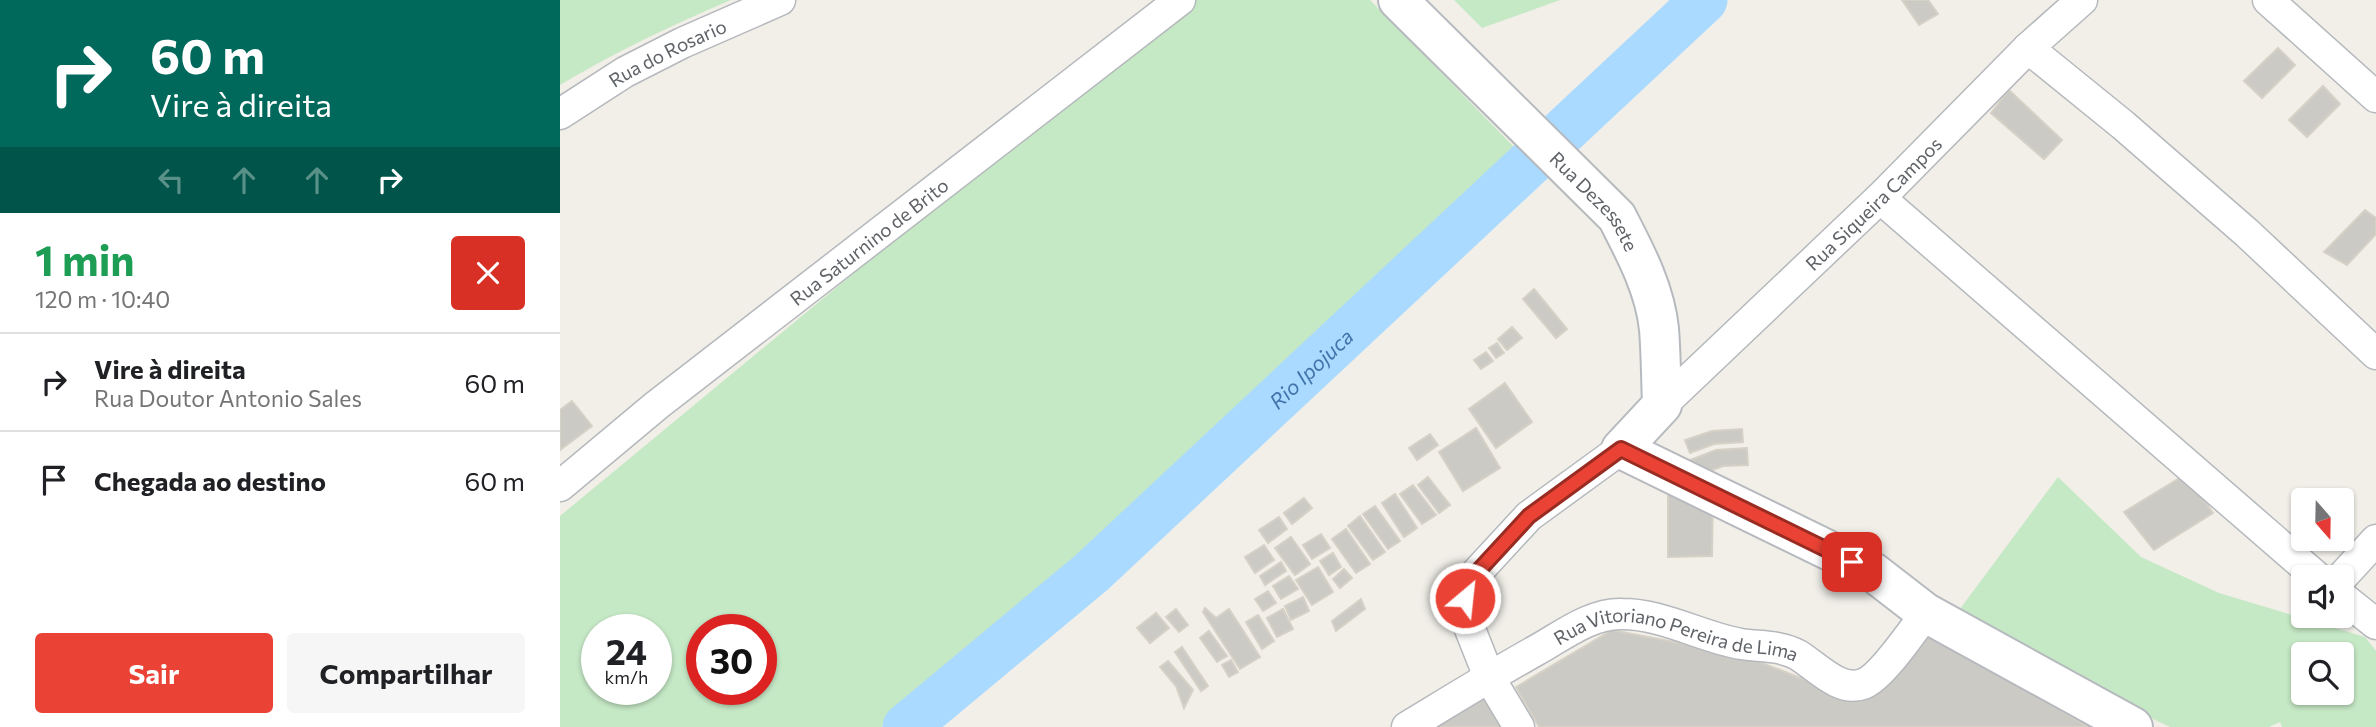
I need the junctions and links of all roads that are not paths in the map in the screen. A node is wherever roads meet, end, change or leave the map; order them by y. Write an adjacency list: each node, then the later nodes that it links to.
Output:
1 (779, 0): 8 (street, Rua do Rosario)
2 (1180, 0): 13 (street, Rua Saturnino de Brito)
3 (1398, 0): 11 (street, Rua Dezessete)
4 (2082, 0): 6 (street, Rua Siqueira Campos)
5 (2268, 0): 7 (street)
6 (2028, 48): 9 (street, Rua Siqueira Campos); 10 (street)
7 (2376, 97)
8 (560, 114)
9 (1880, 198): 11 (street, Rua Siqueira Campos); 15 (street)
10 (2376, 354)
11 (1661, 405): 12 (street)
12 (1621, 449): 18 (street); 20 (street)
13 (560, 486)
14 (2376, 540): 16 (street)
15 (2303, 565)
16 (2353, 565)
17 (2354, 607): 19 (street)
18 (1926, 613): 20 (street, Rua Vitoriano Pereira de Lima); 23 (street)
19 (2376, 624)
20 (1489, 677): 21 (street, Rua Vitoriano Pereira de Lima); 22 (street)
21 (1407, 727)
22 (1519, 727)
23 (2133, 727)

